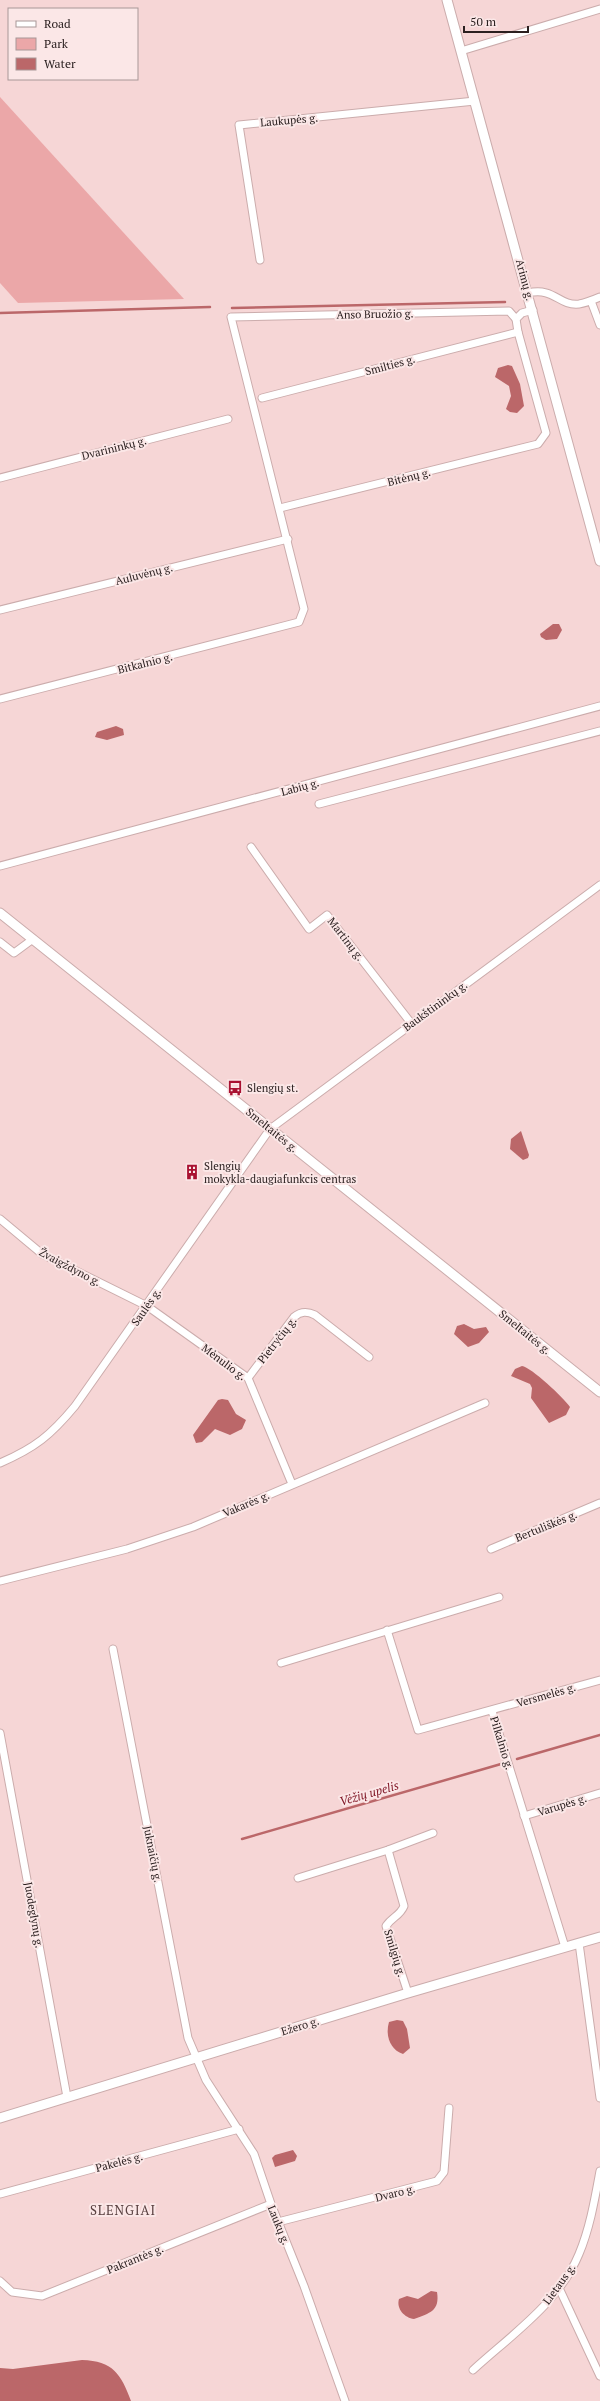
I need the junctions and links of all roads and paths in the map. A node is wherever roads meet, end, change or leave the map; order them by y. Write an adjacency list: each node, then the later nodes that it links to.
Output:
1 (447, 0): 3 (main road, Arimų g.)
2 (600, 9): 3 (street)
3 (461, 51): 4 (main road, Arimų g.)
4 (475, 101): 5 (street, Laukupės g.); 6 (main road, Arimų g.)
5 (260, 260)
6 (528, 293): 8 (street); 9 (main road, Arimų g.)
7 (600, 297): 8 (street)
8 (591, 301): 11 (street)
9 (533, 310): 10 (street); 18 (main road, Arimų g.)
10 (516, 319): 12 (street); 16 (street, Anso Bruožio g.)
11 (600, 325)
12 (518, 332): 13 (street, Smilties g.); 16 (street, Bitėnų g.)
13 (262, 398)
14 (228, 419): 15 (street, Dvarininkų g.)
15 (0, 478)
16 (280, 508): 17 (street)
17 (288, 539): 19 (street, Auluvėnų g.); 20 (street, Bitkalnio g.)
18 (600, 561)
19 (0, 610)
20 (0, 699)
21 (600, 706): 25 (street, Labių g.)
22 (600, 732): 23 (street)
23 (319, 804)
24 (251, 847): 30 (street, Martinų g.)
25 (0, 866)
26 (600, 885): 30 (street, Baukštininkų g.)
27 (0, 914): 28 (main road, Smeltaitės g.)
28 (33, 940): 29 (street); 31 (main road, Smeltaitės g.)
29 (0, 942)
30 (411, 1023): 31 (street, Baukštininkų g.)
31 (270, 1129): 33 (street, Saulės g.); 36 (main road, Smeltaitės g.)
32 (0, 1219): 33 (street, Žvaigždyno g.)
33 (147, 1306): 35 (street, Mėnulio g.); 38 (street, Saulės g.)
34 (369, 1357): 35 (street, Pietryčių g.)
35 (248, 1378): 39 (street, Mėnulio g.)
36 (600, 1392)
37 (485, 1403): 39 (street, Vakarės g.)
38 (0, 1463)
39 (292, 1484): 42 (street, Vakarės g.)
40 (600, 1503): 41 (street, Bertuliškės g.)
41 (491, 1549)
42 (0, 1581)
43 (499, 1597): 44 (street)
44 (387, 1630): 46 (street); 48 (street, Pilkalnio g.)
45 (113, 1649): 59 (street, Juknaičių g.)
46 (280, 1663)
47 (600, 1680): 48 (street, Versmelės g.)
48 (492, 1711): 51 (street, Pilkalnio g.)
49 (0, 1733): 60 (street, Juodeglynų g.)
50 (600, 1793): 51 (street, Varupės g.)
51 (524, 1816): 57 (street, Pilkalnio g.)
52 (433, 1833): 53 (street)
53 (388, 1850): 54 (street); 58 (street, Smilgių g.)
54 (298, 1878)
55 (600, 1937): 56 (main road, Ežero g.)
56 (579, 1943): 57 (main road, Ežero g.); 61 (street)
57 (565, 1948): 58 (main road, Ežero g.)
58 (408, 1993): 59 (main road, Ežero g.)
59 (195, 2058): 60 (main road, Ežero g.); 64 (street, Laukų g.)
60 (67, 2097): 63 (main road, Ežero g.)
61 (600, 2098)
62 (449, 2108): 68 (street, Dvaro g.)
63 (0, 2118)
64 (239, 2129): 66 (street, Pakelės g.); 67 (street, Laukų g.)
65 (600, 2171): 70 (street, Lietaus g.)
66 (0, 2194)
67 (271, 2204): 68 (street, Laukų g.); 69 (street, Pakrantės g.)
68 (278, 2222): 73 (street, Laukų g.)
69 (0, 2281)
70 (559, 2288): 71 (street, Lietaus g.); 72 (street)
71 (472, 2370)
72 (600, 2376)
73 (345, 2401)

